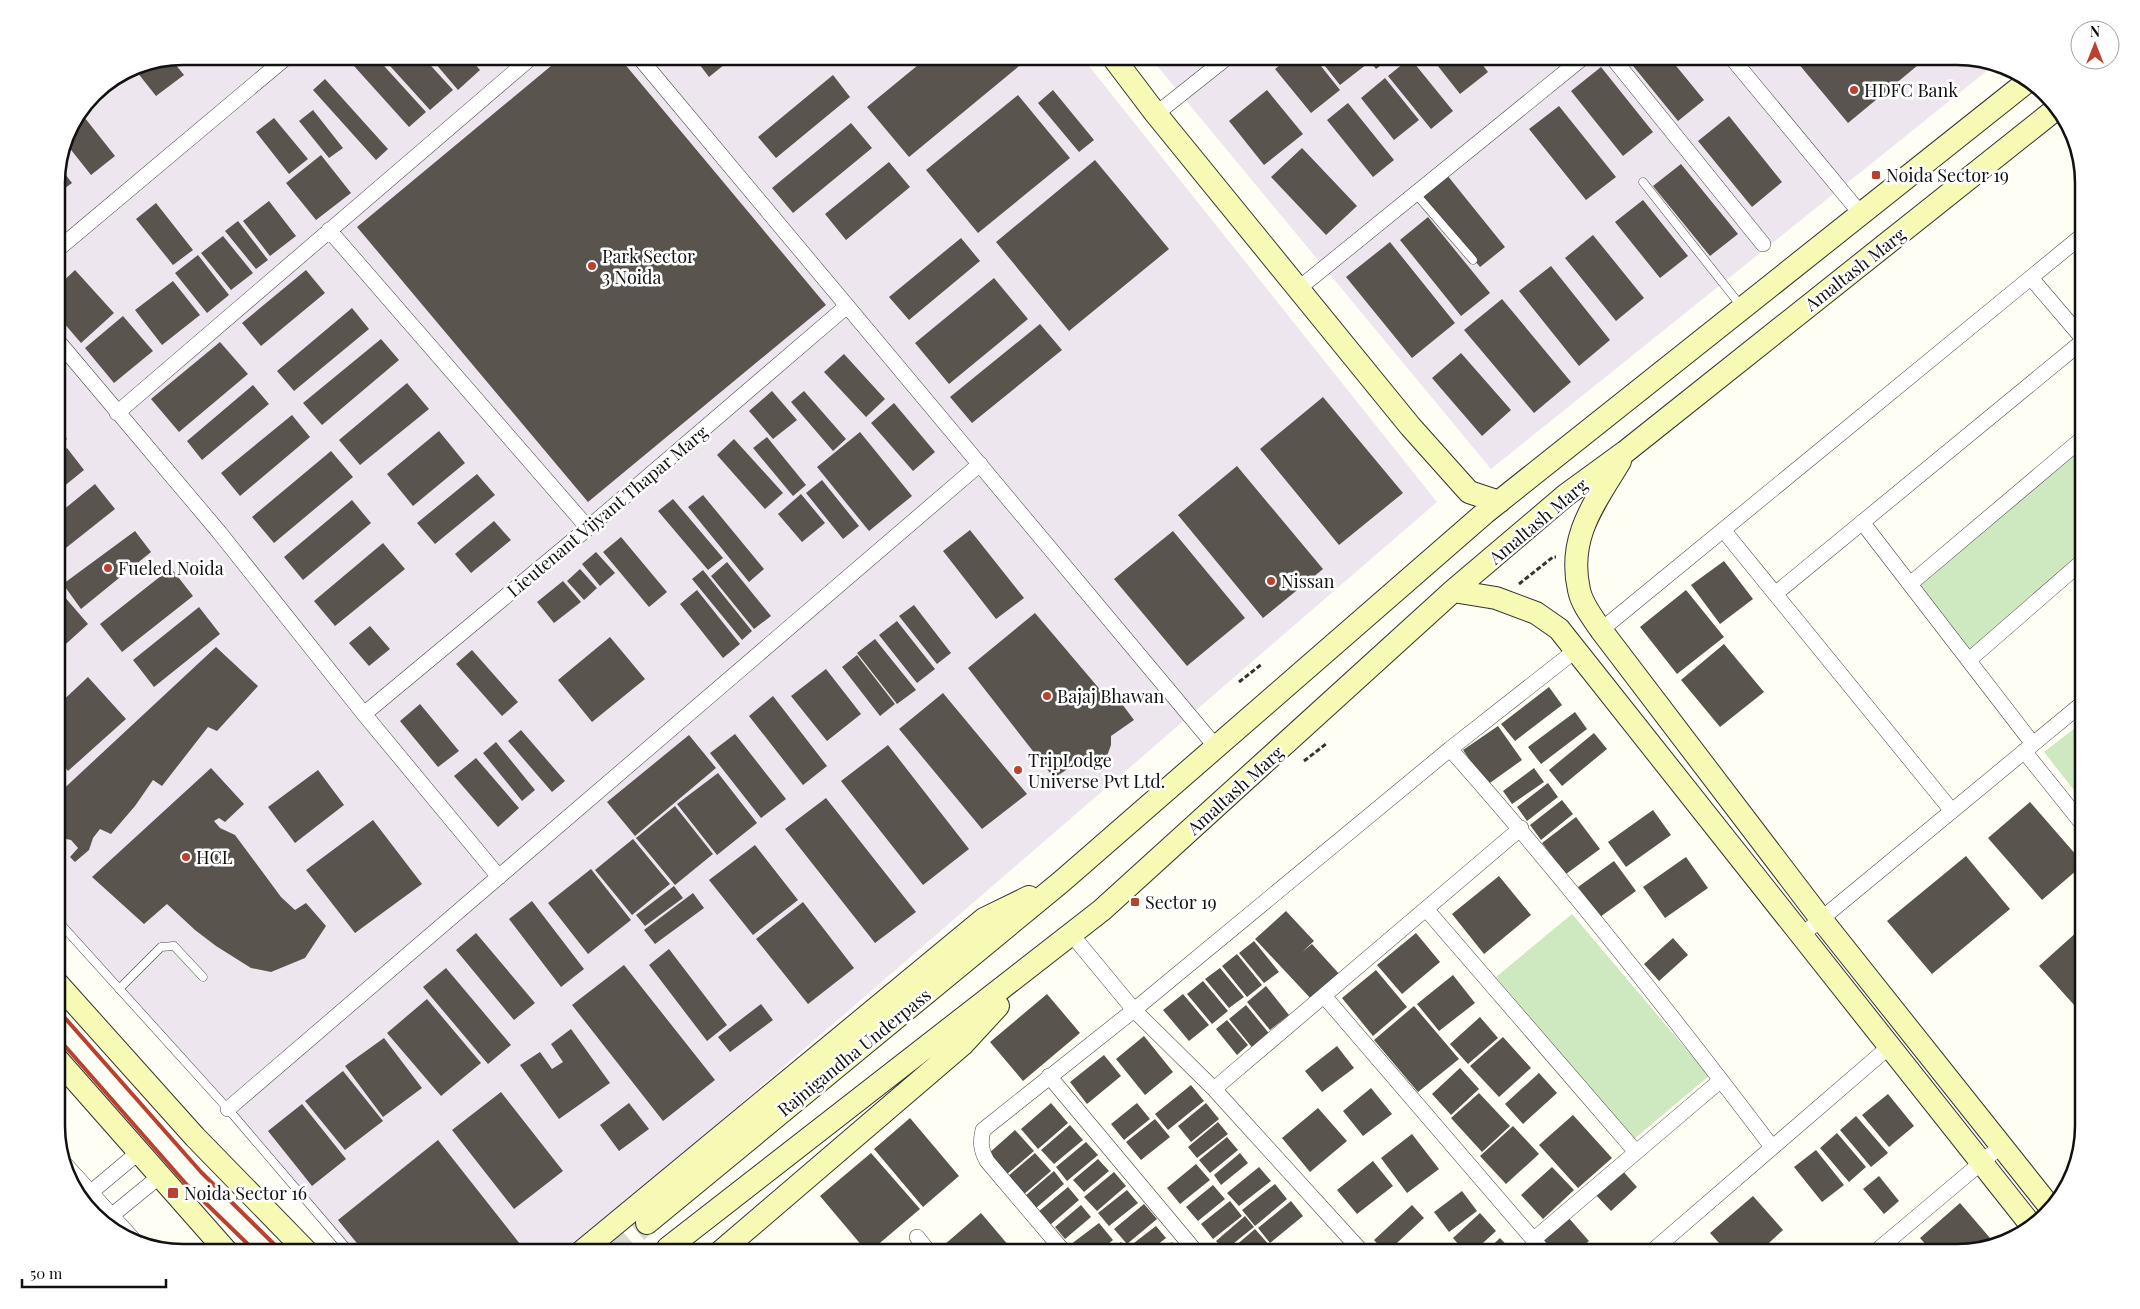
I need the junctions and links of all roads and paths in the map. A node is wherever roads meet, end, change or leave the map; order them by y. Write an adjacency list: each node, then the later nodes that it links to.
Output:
1 (277, 65): 17 (street)
2 (522, 65): 15 (street)
3 (646, 65): 22 (street)
4 (1119, 65): 11 (main road)
5 (1218, 65): 11 (street)
6 (1574, 65): 13 (street)
7 (1618, 65): 18 (street)
8 (1737, 65): 14 (street)
9 (2023, 85): 14 (main road)
10 (2052, 112): 29 (main road, Amaltash Marg)
11 (1156, 114): 21 (main road)
12 (1643, 182): 23 (lane)
13 (1415, 193): 19 (lane); 21 (street)
14 (1861, 214): 23 (main road)
15 (329, 230): 27 (street); 35 (street)
16 (2075, 241): 20 (street)
17 (65, 242)
18 (1763, 244)
19 (1473, 260)
20 (2031, 278): 24 (street); 36 (street)
21 (1298, 289): 31 (main road)
22 (847, 306): 30 (street); 35 (street, Lieutenant Vijyant Thapar Marg)
23 (1743, 308): 32 (main road)
24 (2075, 329)
25 (2075, 347): 33 (street)
26 (65, 351): 27 (street)
27 (117, 413): 49 (street)
28 (2075, 444): 39 (street)
29 (1625, 452): 37 (main road); 40 (main road, Amaltash Marg)
30 (980, 464): 51 (street); 58 (street)
31 (1470, 492): 32 (main road); 34 (main road)
32 (1499, 502): 34 (main road)
33 (1862, 522): 39 (street); 41 (street)
34 (1473, 523): 51 (main road)
35 (588, 528): 49 (street, Lieutenant Vijyant Thapar Marg)
36 (1724, 531): 41 (street); 43 (street)
37 (1576, 555): 42 (path); 43 (main road)
38 (2075, 568): 45 (street)
39 (1910, 584): 45 (street)
40 (1454, 591): 42 (main road); 64 (main road, Amaltash Marg)
41 (1775, 594): 55 (street)
42 (1512, 604): 44 (main road)
43 (1601, 630): 61 (main road)
44 (1576, 650): 53 (street); 63 (main road)
45 (1969, 660): 52 (street)
46 (1262, 664): 47 (path)
47 (1239, 682)
48 (2075, 709): 52 (street)
49 (364, 714): 58 (street)
50 (1326, 744): 54 (path)
51 (1216, 747): 59 (main road)
52 (2029, 747): 55 (street); 56 (street)
53 (1450, 749): 57 (street); 70 (street)
54 (1304, 761)
55 (1952, 811): 61 (street)
56 (2075, 813)
57 (1521, 828): 60 (street); 74 (street)
58 (499, 876): 76 (street)
59 (1061, 882): 87 (main road, Rajnigandha Underpass); 93 (main road)
60 (1426, 909): 69 (street); 80 (street)
61 (1821, 919): 63 (street); 77 (main road)
62 (65, 930): 67 (lane)
63 (1802, 934): 71 (main road)
64 (1072, 935): 65 (main road, Amaltash Marg); 70 (street)
65 (1042, 959): 94 (main road); 95 (main road)
66 (203, 977): 67 (lane)
67 (119, 990): 76 (lane)
68 (65, 993): 91 (main road)
69 (1324, 996): 75 (street); 89 (street)
70 (1134, 1010): 73 (street); 75 (street)
71 (1890, 1046): 78 (street); 81 (main road)
72 (65, 1069): 79 (main road)
73 (1049, 1076): 97 (street); 98 (street)
74 (1721, 1080): 78 (street); 80 (street)
75 (1214, 1089): 99 (street)
76 (228, 1109): 92 (lane)
77 (2001, 1146): 81 (street); 84 (main road)
78 (1772, 1147): 101 (street)
79 (139, 1152): 82 (main road); 83 (street)
80 (1636, 1152): 89 (street)
81 (1982, 1161): 86 (main road); 102 (street)
82 (160, 1176): 85 (street); 90 (main road)
83 (87, 1196)
84 (2046, 1203)
85 (109, 1218)
86 (2028, 1221)
87 (647, 1223)
88 (917, 1237): 96 (street)
89 (1533, 1240): 100 (street)
90 (220, 1244)
91 (299, 1244)
92 (343, 1244)
93 (591, 1244)
94 (673, 1244)
95 (730, 1244)
96 (923, 1244)
97 (1057, 1244)
98 (1189, 1244)
99 (1355, 1244)
100 (1536, 1244)
101 (1660, 1244)
102 (1885, 1244)

